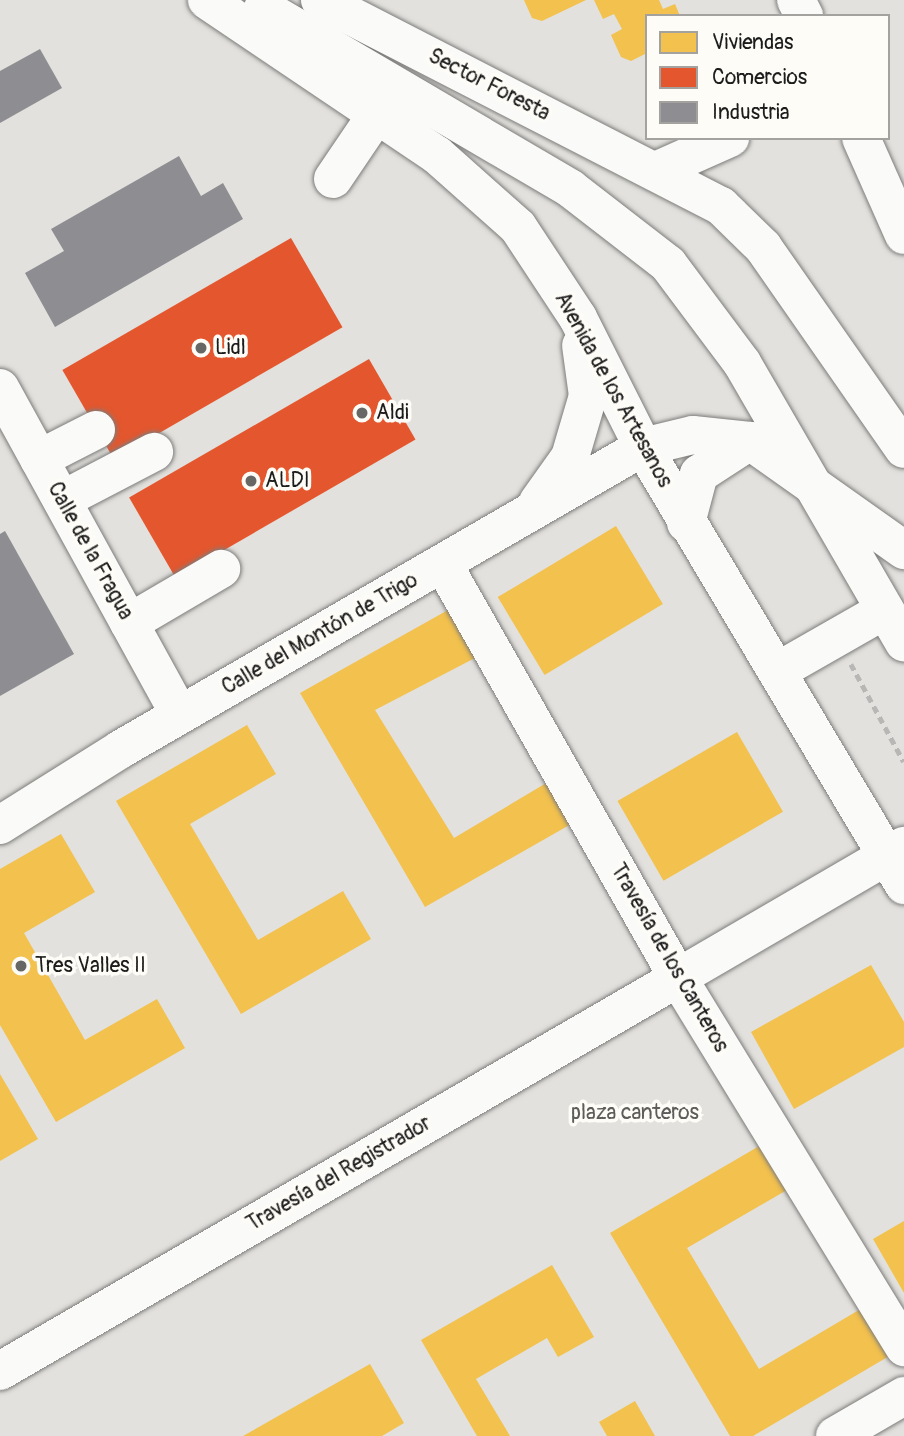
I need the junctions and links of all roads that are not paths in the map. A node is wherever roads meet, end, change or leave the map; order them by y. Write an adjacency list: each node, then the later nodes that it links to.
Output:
1 (207, 0): 5 (street, Avenida de los Artesanos)
2 (249, 0): 8 (street)
3 (320, 0): 4 (street, Sector Foresta)
4 (526, 103): 8 (street); 9 (street, Sector Foresta)
5 (377, 114): 10 (street, Avenida de los Artesanos); 11 (street)
6 (726, 140): 9 (street)
7 (862, 140): 12 (street)
8 (500, 148): 10 (street); 21 (street)
9 (658, 170): 18 (street, Sector Foresta)
10 (463, 175): 13 (street, Avenida de los Artesanos)
11 (333, 178)
12 (904, 235)
13 (578, 318): 17 (street, Avenida de los Artesanos); 23 (street)
14 (0, 388): 20 (street, Calle de la Fragua)
15 (96, 430): 20 (street)
16 (750, 441): 17 (street, Calle del Montón de Trigo); 21 (street); 24 (street)
17 (643, 447): 23 (street, Calle del Montón de Trigo); 24 (street, Avenida de los Artesanos)
18 (904, 449)
19 (154, 452): 22 (street)
20 (39, 459): 22 (street, Calle de la Fragua)
21 (806, 477): 25 (street); 28 (street)
22 (62, 500): 29 (street, Calle de la Fragua)
23 (530, 512): 26 (street, Calle del Montón de Trigo)
24 (686, 523): 31 (street, Avenida de los Artesanos)
25 (904, 550)
26 (443, 564): 32 (street, Calle del Montón de Trigo); 35 (street, Travesía de los Canteros)
27 (221, 569): 29 (street)
28 (886, 610): 30 (street); 31 (street)
29 (129, 622): 32 (street, Calle de la Fragua)
30 (904, 642)
31 (778, 671): 34 (street, Avenida de los Artesanos)
32 (180, 715): 33 (street, Calle del Montón de Trigo)
33 (0, 825)
34 (899, 863): 35 (street, Travesía del Registrador)
35 (687, 973): 36 (street, Travesía de los Canteros); 37 (street, Travesía del Registrador)
36 (904, 1347)
37 (0, 1371)
38 (904, 1395): 39 (street)
39 (835, 1436)

